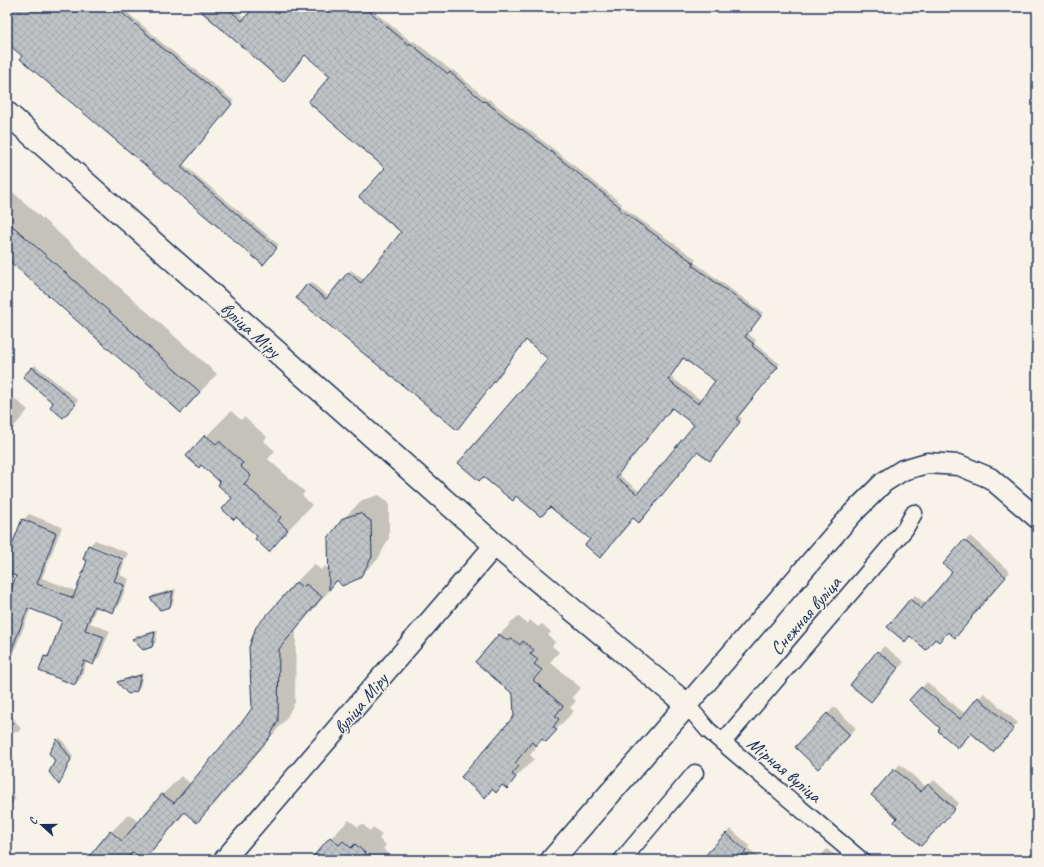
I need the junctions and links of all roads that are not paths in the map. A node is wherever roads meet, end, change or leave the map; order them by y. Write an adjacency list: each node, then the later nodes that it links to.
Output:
1 (7, 113): 4 (main road, вуліца Міру)
2 (914, 512): 6 (street, Снежная вуліца)
3 (1037, 518): 5 (street)
4 (495, 545): 5 (main road, вуліца Міру); 8 (street, вуліца Міру)
5 (687, 706): 6 (street, Мірная вуліца); 9 (main road)
6 (723, 742): 11 (street, Мірная вуліца)
7 (695, 773): 10 (street)
8 (224, 860)
9 (552, 860)
10 (622, 860)
11 (861, 860)

